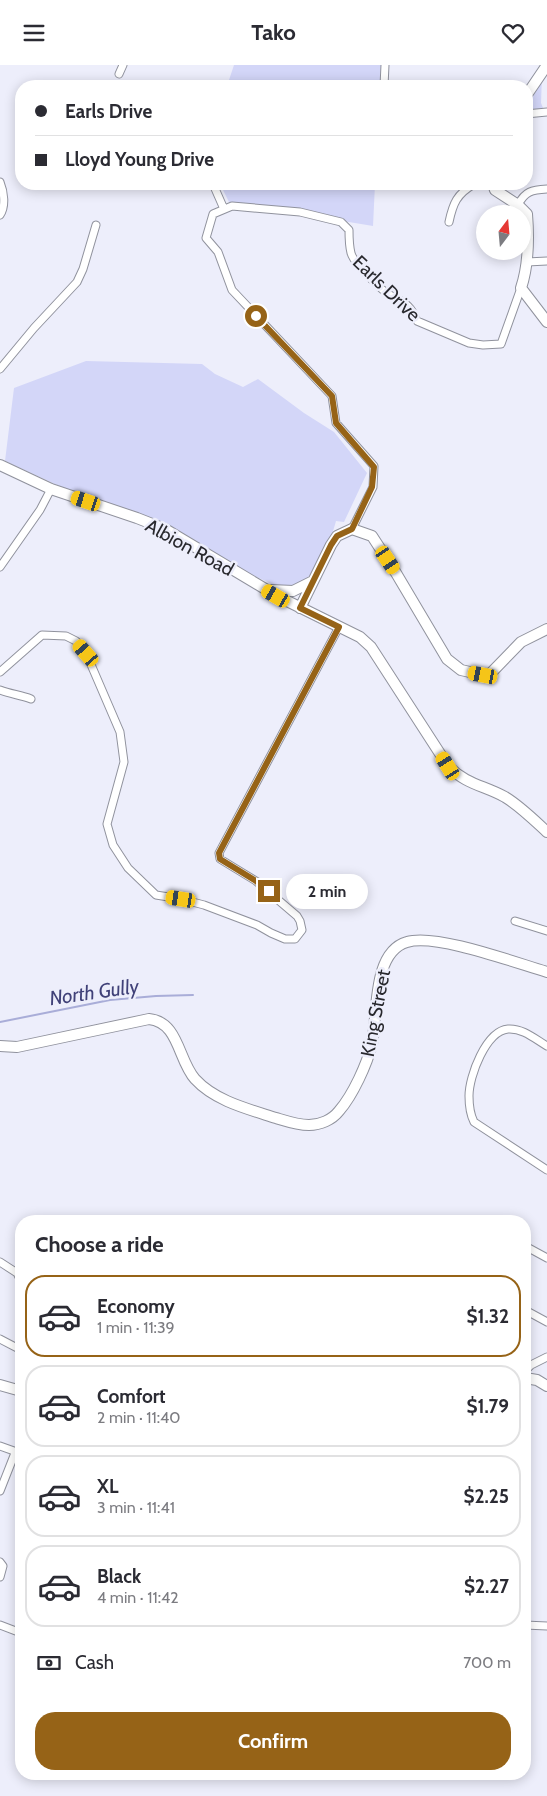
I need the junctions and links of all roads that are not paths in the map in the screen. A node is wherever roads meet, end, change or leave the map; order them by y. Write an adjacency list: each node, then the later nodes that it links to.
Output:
1 (123, 65): 4 (street)
2 (385, 65): 5 (street)
3 (547, 65): 6 (street)
4 (119, 74)
5 (384, 80)
6 (533, 86)
7 (547, 112): 8 (street)
8 (533, 113)
9 (0, 181): 16 (street)
10 (547, 189): 14 (street)
11 (216, 190): 15 (street)
12 (465, 190): 17 (street)
13 (495, 190): 14 (street)
14 (518, 205)
15 (224, 209): 21 (street, Earls Drive); 26 (street)
16 (0, 215)
17 (449, 222)
18 (96, 225): 23 (street)
19 (547, 261): 20 (street)
20 (527, 262): 21 (street)
21 (521, 288): 22 (street)
22 (547, 322)
23 (0, 369)
24 (0, 465): 25 (street, Albion Road)
25 (51, 489): 27 (street); 29 (street, Albion Road)
26 (352, 529): 28 (street); 32 (street)
27 (0, 567)
28 (313, 581): 29 (street); 30 (street)
29 (267, 590): 30 (street, Albion Road)
30 (296, 606): 31 (street, Albion Road)
31 (339, 627): 33 (street); 36 (street, Albion Road)
32 (547, 629)
33 (0, 672)
34 (0, 690): 35 (street)
35 (31, 699)
36 (547, 832)
37 (515, 921): 38 (street)
38 (547, 931)
39 (547, 972): 40 (street, King Street)
40 (0, 1046)
41 (547, 1046): 42 (street)
42 (547, 1170)
43 (531, 1249): 44 (street)
44 (547, 1258)
45 (0, 1261): 46 (street)
46 (15, 1272)
47 (531, 1314): 48 (street)
48 (547, 1323)
49 (0, 1339): 50 (street)
50 (15, 1347)
51 (547, 1357): 52 (street)
52 (531, 1365)
53 (531, 1379): 55 (street)
54 (0, 1385): 56 (street)
55 (547, 1386)
56 (15, 1389)
57 (0, 1446): 58 (street)
58 (0, 1491)
59 (0, 1563): 60 (street)
60 (0, 1577)
61 (0, 1625): 64 (street)
62 (531, 1625): 63 (street)
63 (547, 1626)
64 (15, 1631)

